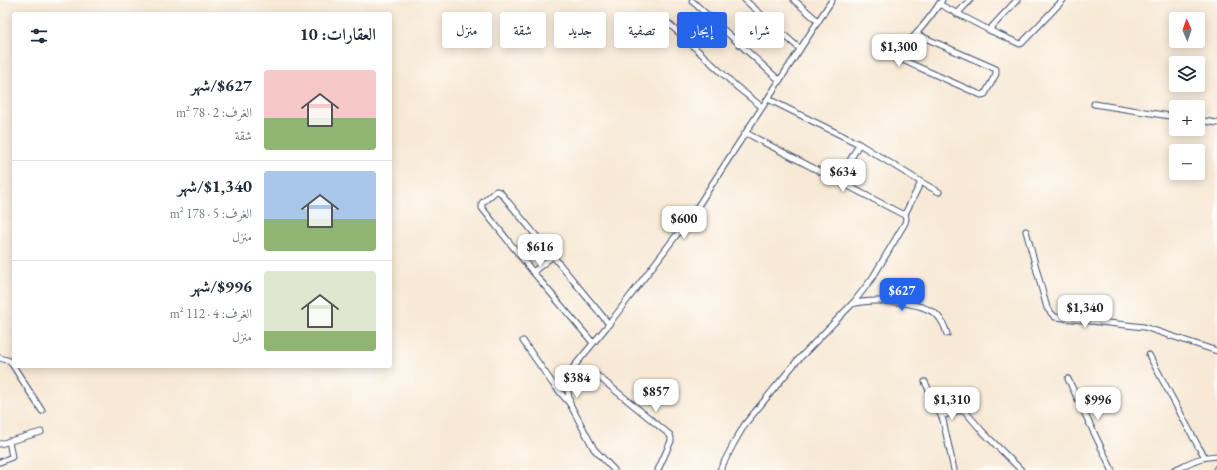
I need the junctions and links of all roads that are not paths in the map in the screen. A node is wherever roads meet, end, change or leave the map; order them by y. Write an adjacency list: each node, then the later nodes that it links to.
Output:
1 (745, 0): 18 (street)
2 (794, 0): 11 (street)
3 (832, 0): 11 (street)
4 (970, 0): 10 (street)
5 (1017, 0): 13 (street)
6 (1063, 0): 13 (street)
7 (692, 1): 9 (street)
8 (941, 2): 10 (street); 16 (street)
9 (704, 12)
10 (957, 14): 13 (street)
11 (818, 21): 18 (street)
12 (669, 24): 14 (street)
13 (989, 30)
14 (677, 31)
15 (727, 33): 19 (street)
16 (916, 34): 16 (street)
17 (695, 48): 22 (street)
18 (800, 49): 19 (street)
19 (779, 80): 20 (street)
20 (768, 99): 22 (street); 27 (street)
21 (1094, 104): 23 (street)
22 (762, 107): 26 (street)
23 (1169, 116)
24 (1205, 121): 25 (street)
25 (1217, 123)
26 (746, 133): 28 (street); 36 (street)
27 (859, 144): 28 (street); 29 (street)
28 (840, 181): 31 (street)
29 (920, 182): 30 (street); 31 (street)
30 (939, 192)
31 (905, 213): 35 (street)
32 (1026, 231): 40 (street)
33 (553, 256): 34 (street); 34 (street); 36 (street)
34 (533, 272): 39 (street)
35 (852, 304): 37 (street); 59 (street)
36 (609, 324): 39 (street)
37 (947, 334)
38 (523, 342): 48 (street)
39 (593, 343): 48 (street)
40 (1217, 351)
41 (1148, 355): 55 (street)
42 (0, 358): 43 (street)
43 (12, 365)
44 (14, 368): 49 (street)
45 (594, 373): 58 (street)
46 (1068, 379): 62 (street)
47 (925, 382): 50 (street)
48 (570, 404): 57 (street)
49 (42, 411)
50 (942, 416): 60 (street); 61 (street)
51 (41, 432): 52 (street)
52 (9, 441): 53 (street); 56 (street)
53 (0, 444)
54 (1217, 456): 55 (street)
55 (1205, 457): 63 (street)
56 (0, 462)
57 (614, 470)
58 (658, 470)
59 (720, 470)
60 (954, 470)
61 (1021, 470)
62 (1112, 470)
63 (1174, 470)

